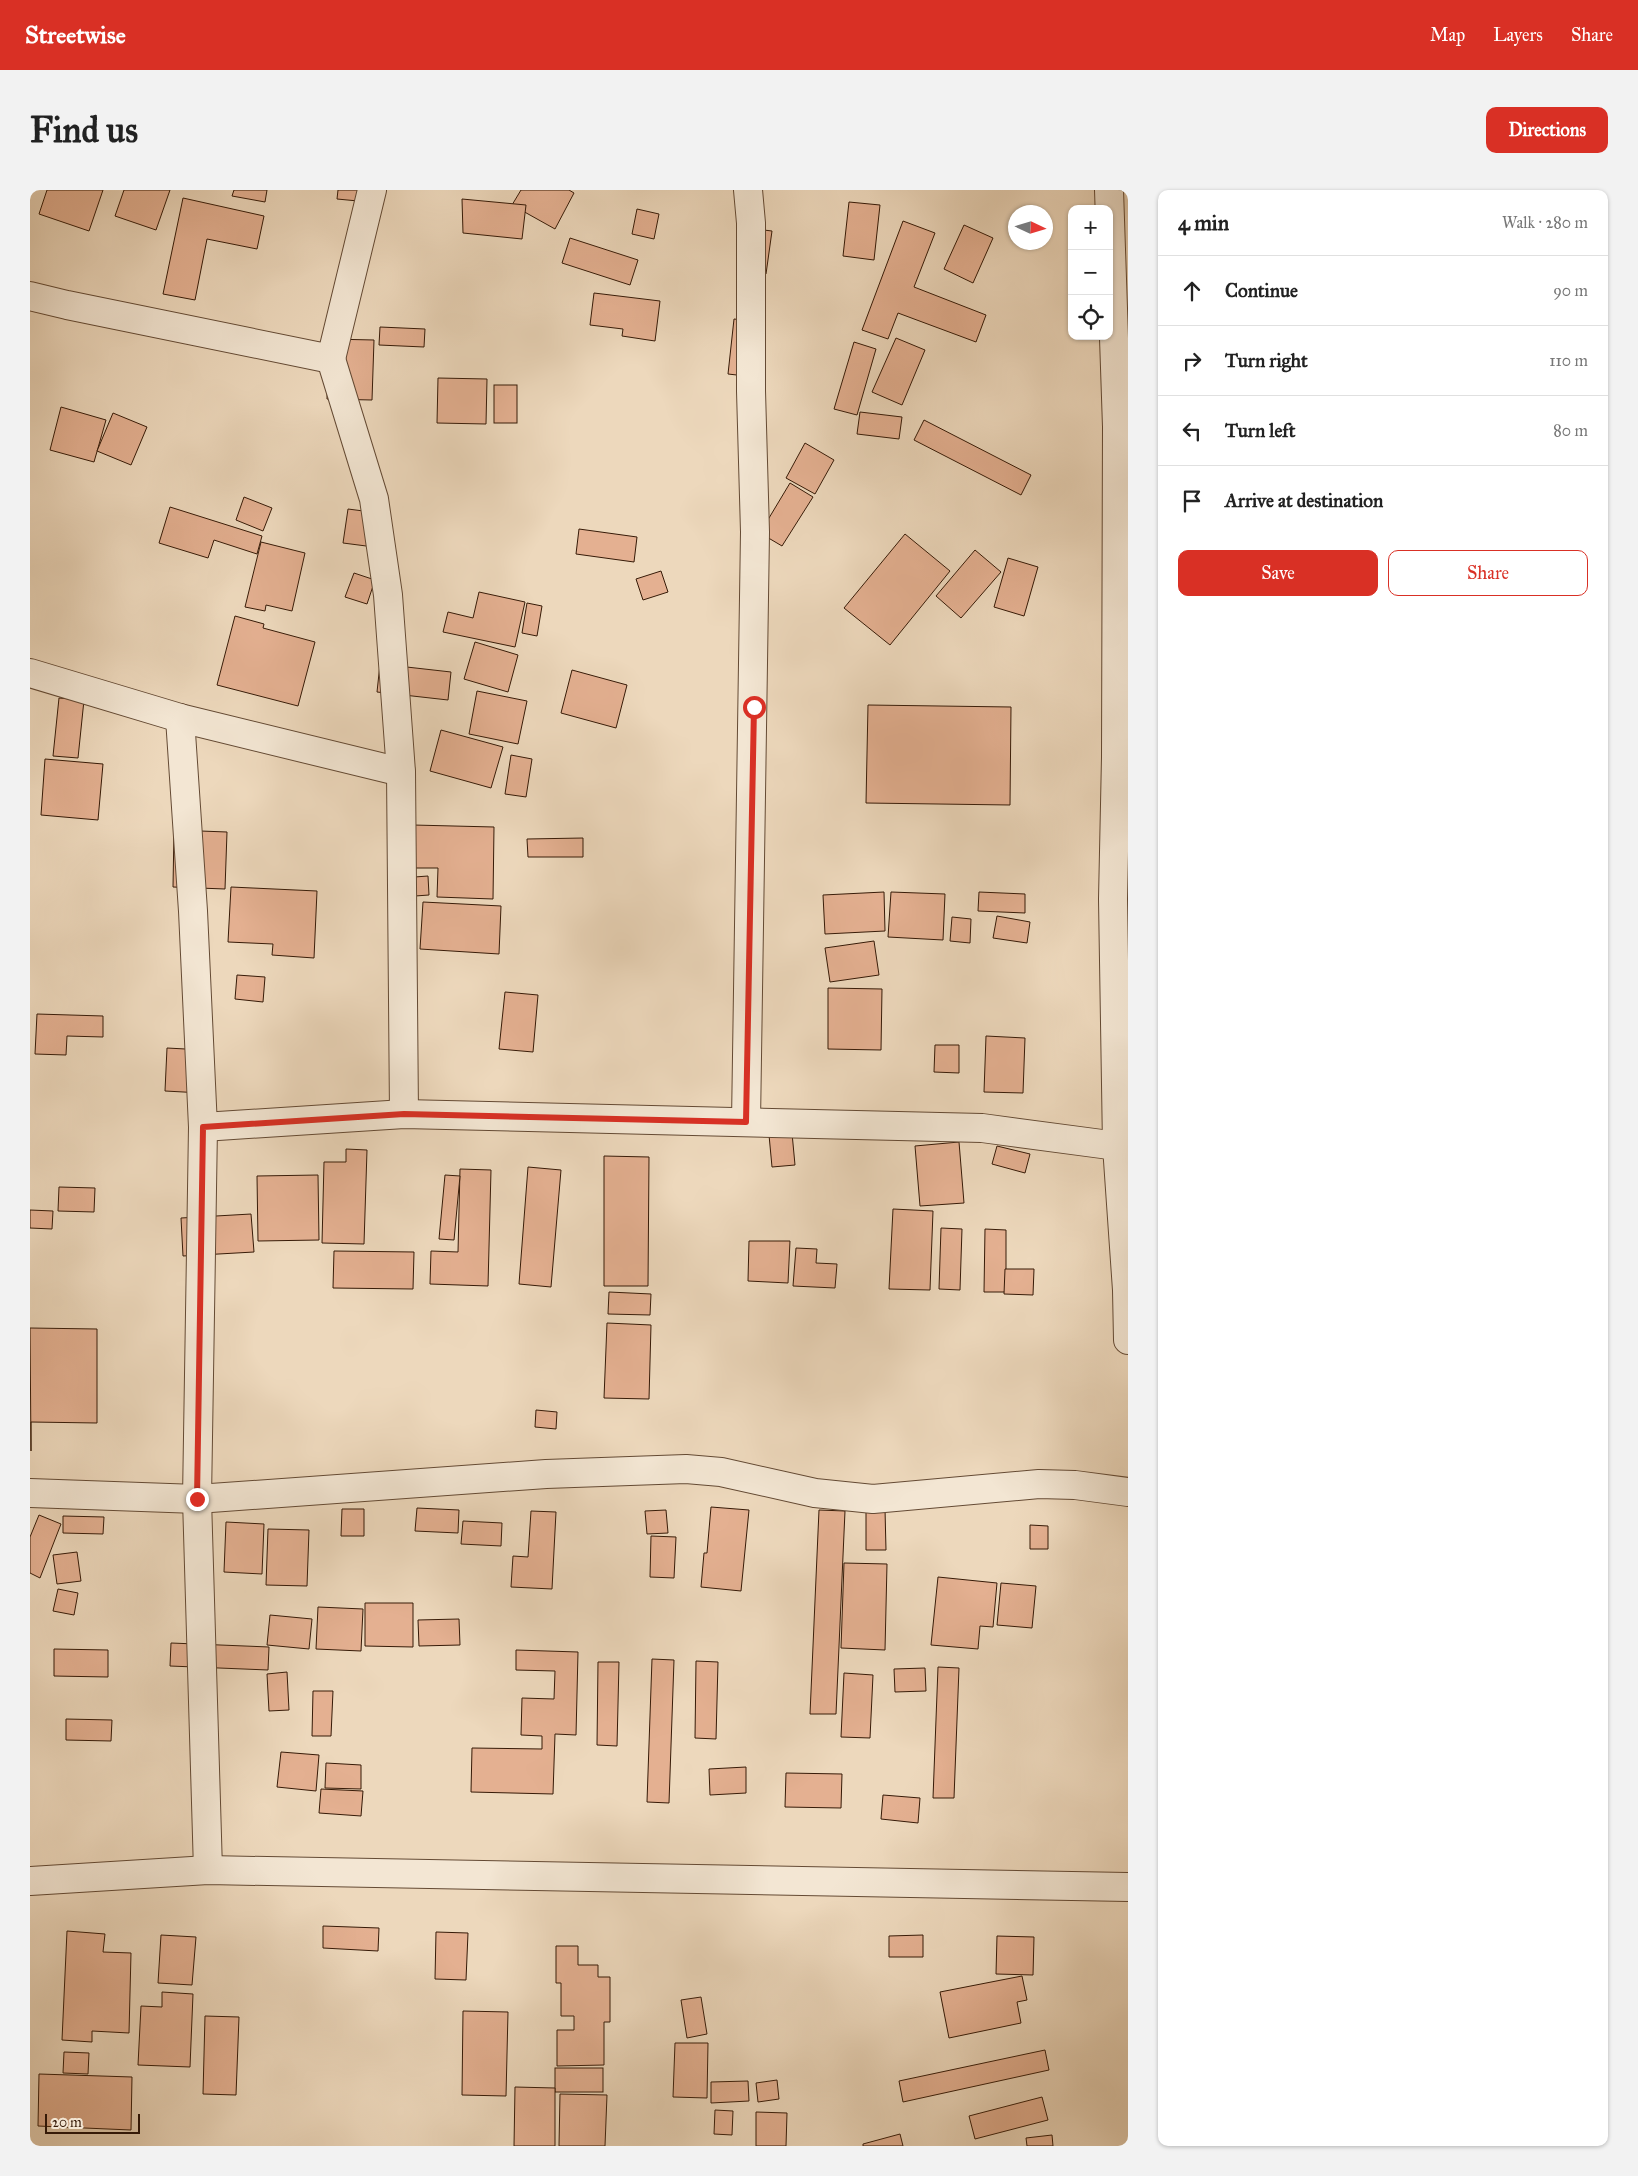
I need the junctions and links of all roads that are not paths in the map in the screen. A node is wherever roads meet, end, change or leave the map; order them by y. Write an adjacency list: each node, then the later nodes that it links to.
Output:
1 (372, 190): 5 (street)
2 (748, 190): 11 (street)
3 (1109, 190): 8 (street)
4 (30, 296): 5 (street)
5 (331, 359): 9 (street)
6 (30, 673): 7 (street)
7 (180, 718): 9 (street); 12 (street)
8 (1122, 757): 13 (street)
9 (400, 772): 10 (street)
10 (404, 1114): 11 (street); 12 (street)
11 (746, 1122): 13 (street)
12 (203, 1127): 17 (street)
13 (1122, 1145): 14 (street)
14 (1128, 1340)
15 (1128, 1492): 17 (street)
16 (30, 1493): 17 (street)
17 (197, 1499): 18 (street)
18 (208, 1870): 19 (street); 20 (street)
19 (30, 1880)
20 (1128, 1887)

